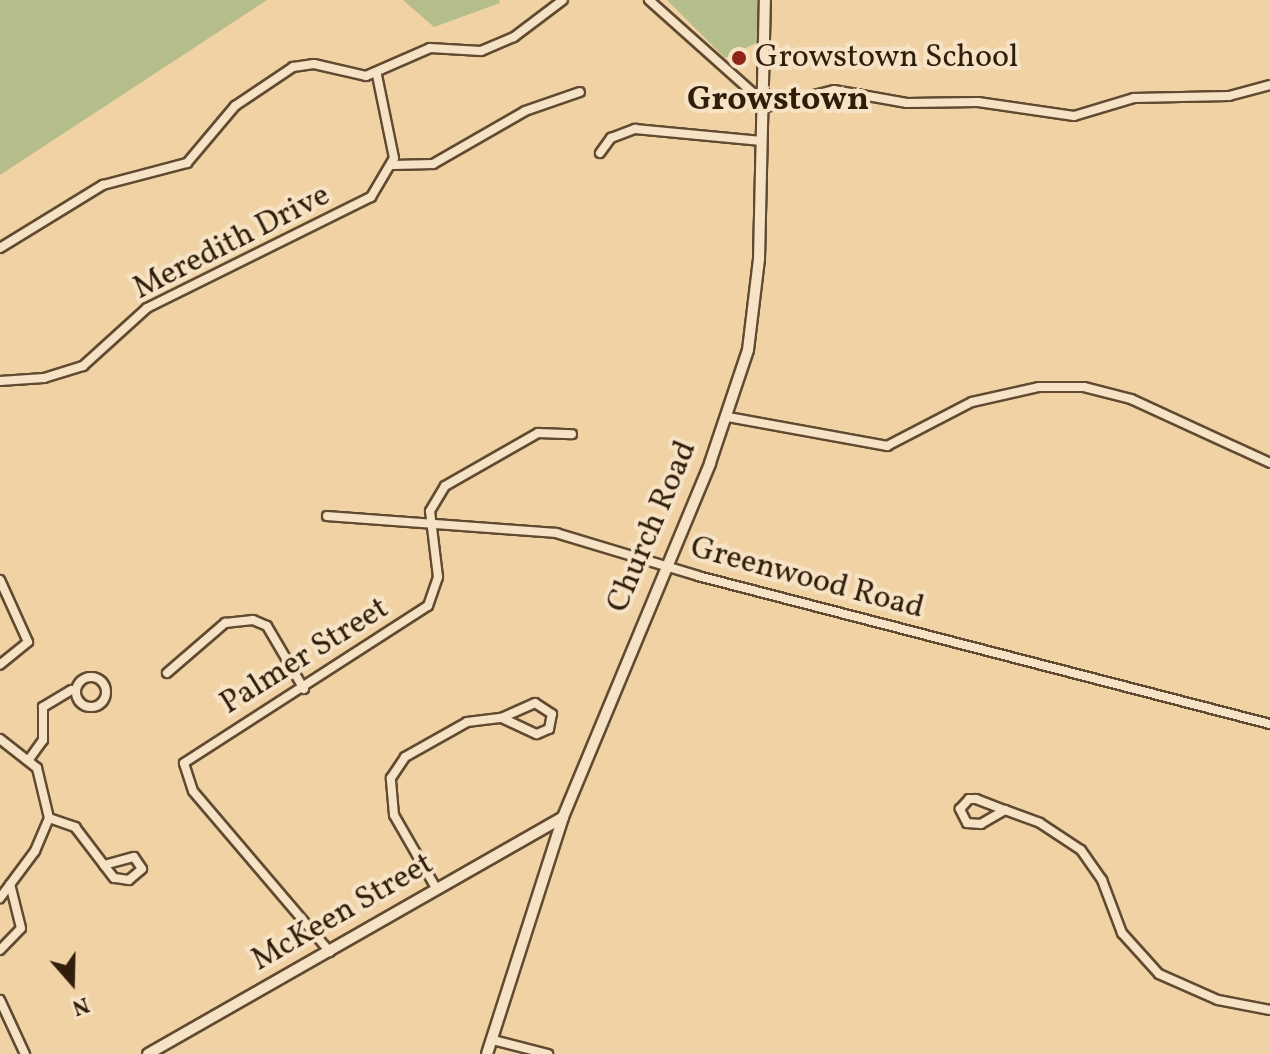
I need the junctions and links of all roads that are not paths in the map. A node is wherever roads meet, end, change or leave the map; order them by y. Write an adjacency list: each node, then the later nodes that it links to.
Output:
1 (563, 0): 4 (street)
2 (649, 0): 7 (street)
3 (765, 0): 7 (street, Church Road)
4 (377, 75): 10 (street); 11 (street)
5 (1270, 85): 7 (street)
6 (580, 92): 10 (street)
7 (762, 104): 8 (street, Church Road)
8 (761, 141): 9 (street); 13 (street, Church Road)
9 (600, 153)
10 (393, 165): 12 (street, Meredith Drive)
11 (0, 248)
12 (0, 381)
13 (728, 417): 15 (street); 18 (street, Church Road)
14 (572, 434): 17 (street)
15 (1270, 463)
16 (327, 516): 17 (street, Greenwood Road)
17 (429, 521): 18 (street, Greenwood Road); 22 (street, Palmer Street)
18 (665, 567): 25 (street, Greenwood Road); 29 (street, Church Road)
19 (0, 580): 20 (street)
20 (0, 665)
21 (167, 673): 22 (street)
22 (304, 689): 36 (street, Palmer Street)
23 (71, 690): 27 (street)
24 (502, 718): 24 (street); 33 (street)
25 (1270, 724)
26 (0, 739): 27 (street)
27 (30, 758): 30 (street)
28 (1005, 810): 28 (street); 38 (street)
29 (563, 817): 33 (street, McKeen Street); 39 (street, Church Road)
30 (49, 818): 31 (street); 32 (street)
31 (104, 865)
32 (10, 884): 34 (street); 35 (street)
33 (436, 888): 36 (street, McKeen Street)
34 (0, 898)
35 (0, 950)
36 (330, 952): 41 (street, McKeen Street)
37 (0, 1000): 40 (street)
38 (1270, 1010)
39 (493, 1040): 42 (street, Church Road); 43 (street)
40 (25, 1054)
41 (148, 1054)
42 (487, 1054)
43 (548, 1054)

